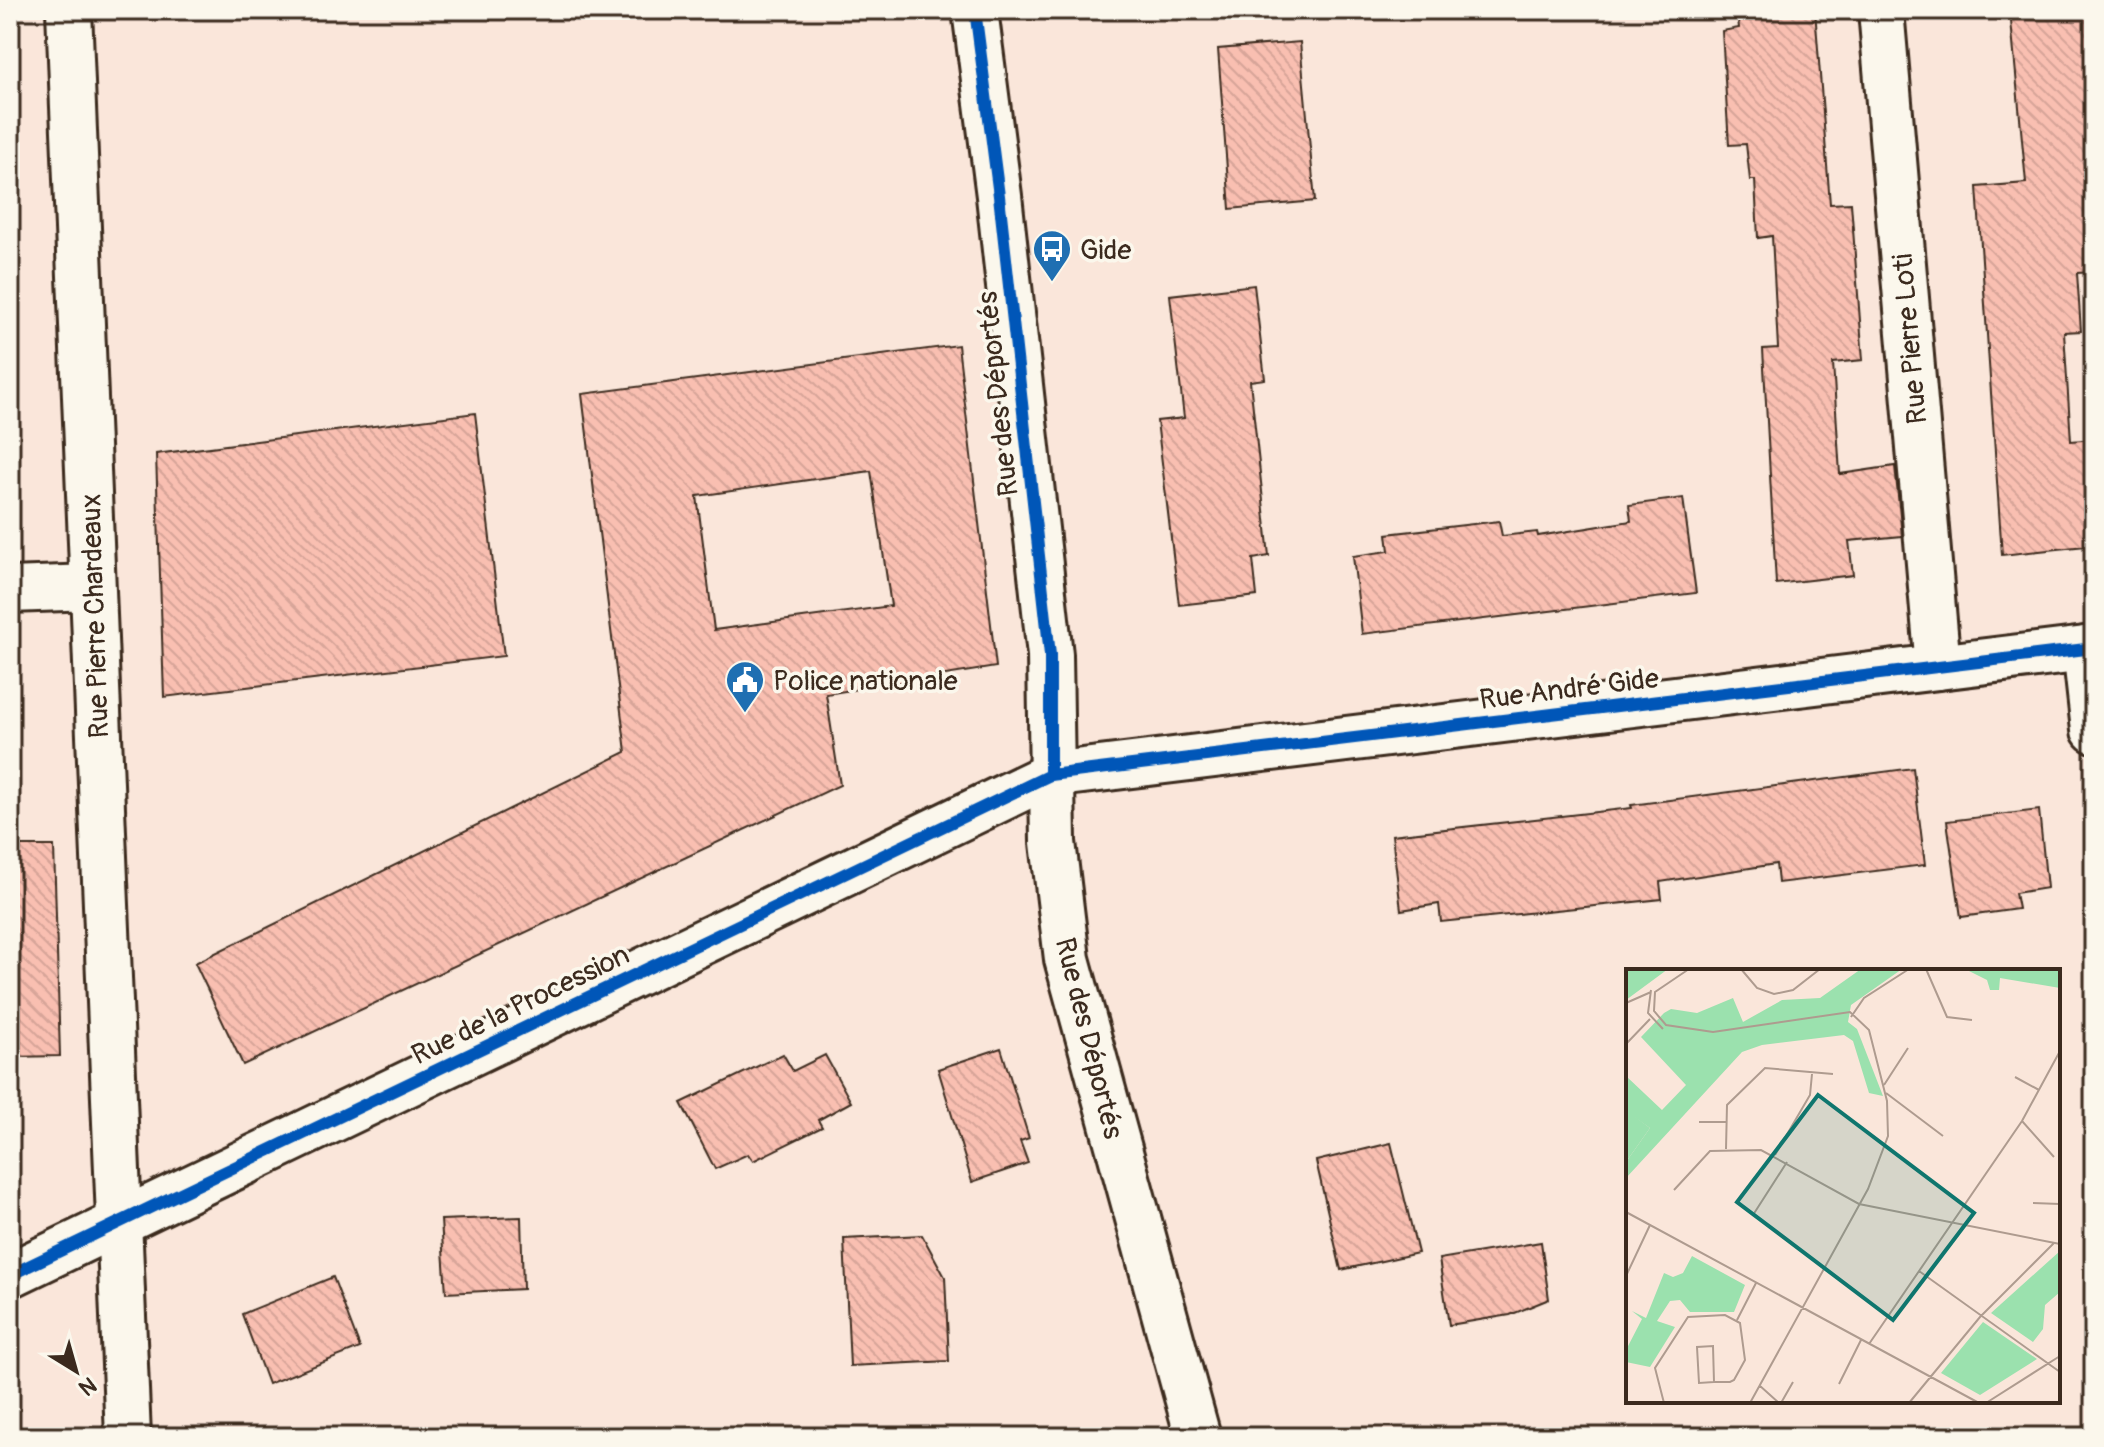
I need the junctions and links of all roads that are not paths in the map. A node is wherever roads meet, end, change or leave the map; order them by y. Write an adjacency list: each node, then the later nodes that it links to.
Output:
1 (69, 10): 4 (street, Rue Pierre Chardeaux)
2 (975, 10): 9 (street, Rue des Déportés)
3 (1881, 10): 7 (street, Rue Pierre Loti)
4 (92, 587): 5 (street); 10 (street, Rue Pierre Chardeaux)
5 (10, 590)
6 (2089, 648): 7 (street, Rue André Gide); 8 (street)
7 (1938, 667): 9 (street, Rue André Gide)
8 (2094, 730)
9 (1050, 775): 10 (street, Rue de la Procession); 13 (street, Rue des Déportés)
10 (119, 1223): 11 (street, Rue de la Procession); 12 (street, Rue Pierre Chardeaux)
11 (10, 1275)
12 (128, 1437)
13 (1198, 1437)

